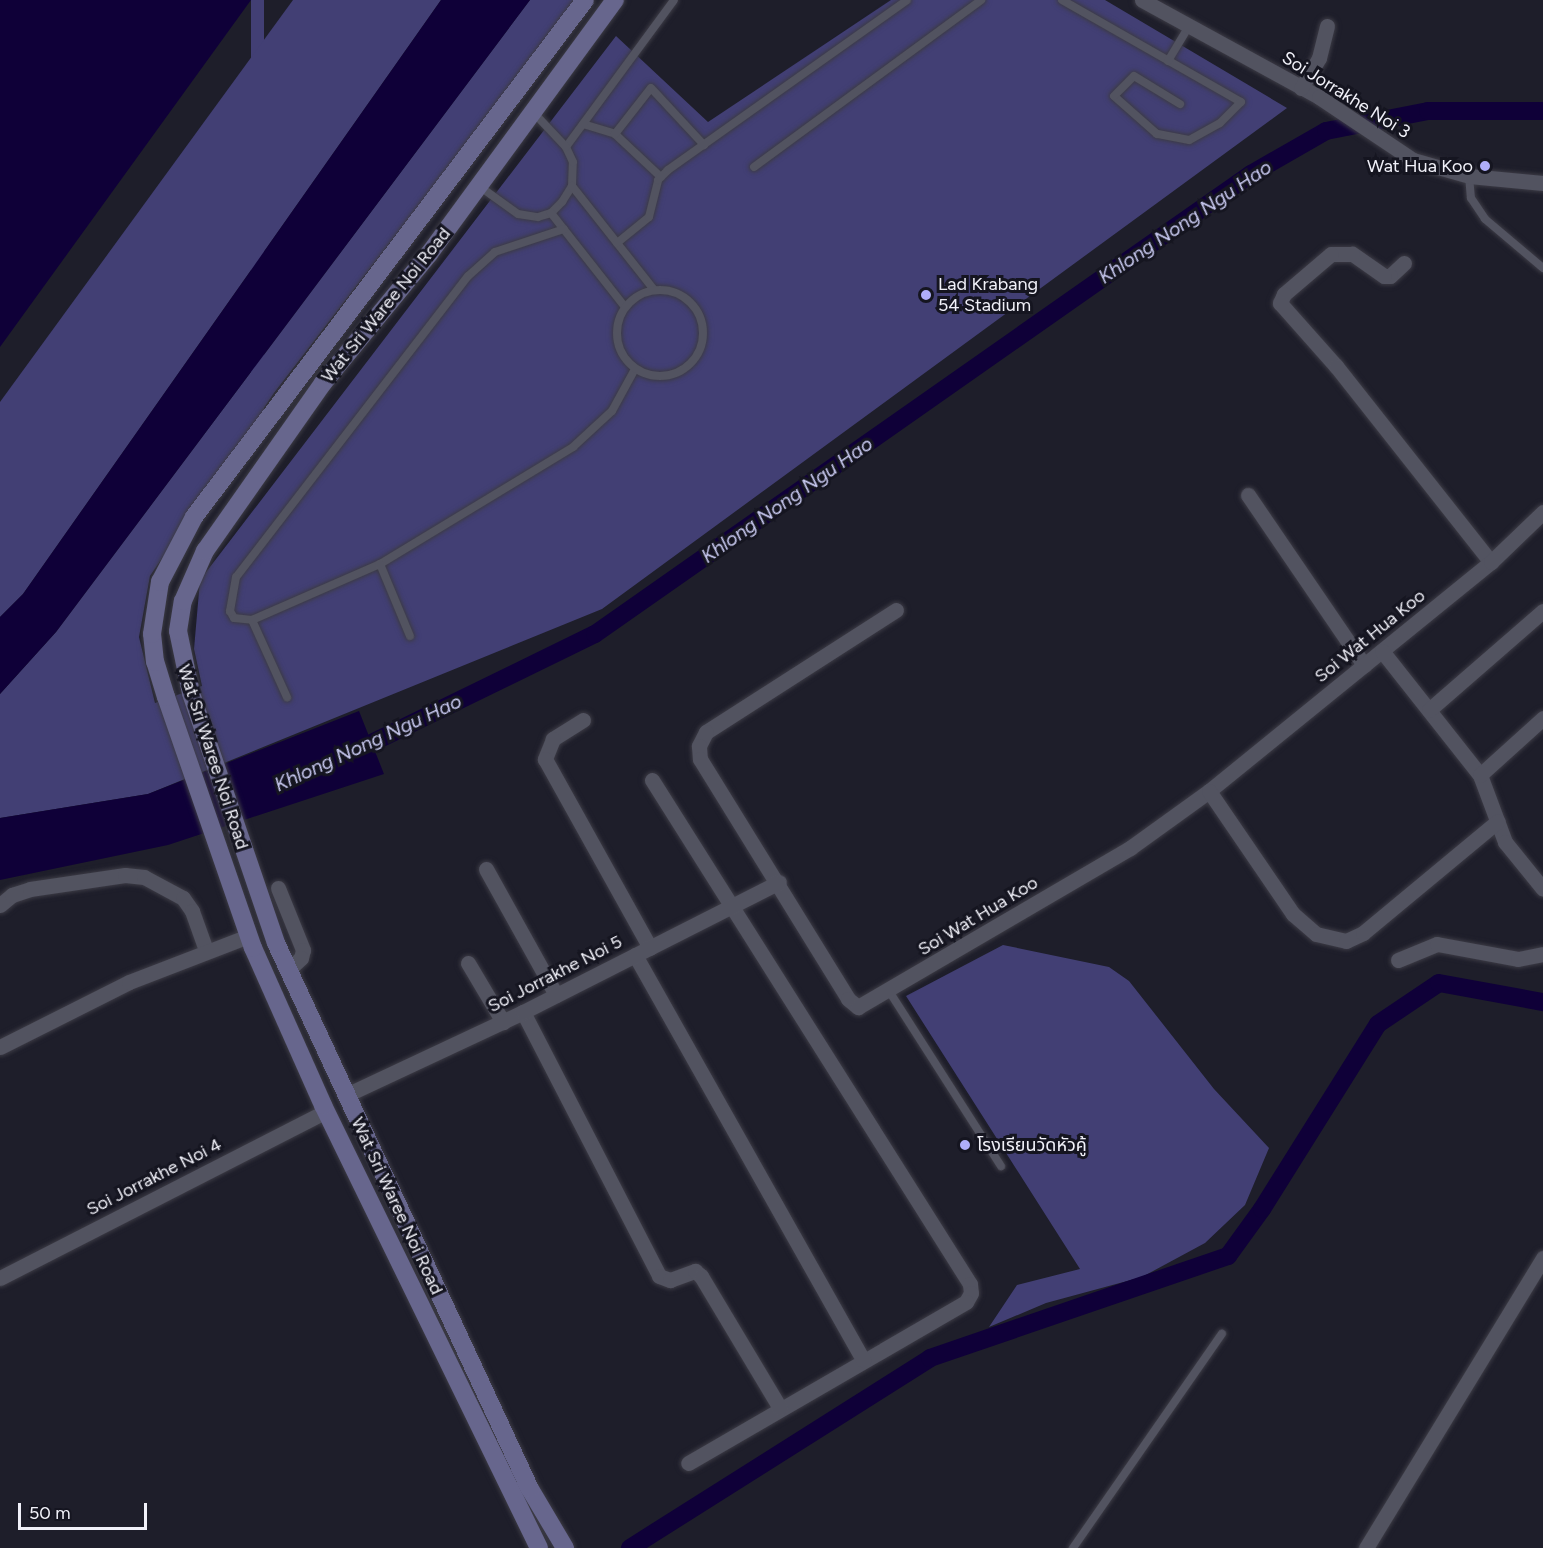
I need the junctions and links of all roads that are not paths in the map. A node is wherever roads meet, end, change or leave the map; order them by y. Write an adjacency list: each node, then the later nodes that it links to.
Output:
1 (585, 0): 56 (main road, Wat Sri Waree Noi Road)
2 (615, 0): 13 (main road, Wat Sri Waree Noi Road)
3 (674, 0): 14 (lane)
4 (907, 0): 16 (lane)
5 (981, 0): 18 (lane)
6 (1062, 0): 10 (lane)
7 (1142, 0): 8 (street, Soi Jorrakhe Noi 3)
8 (1189, 26): 10 (lane); 11 (street, Soi Jorrakhe Noi 3)
9 (1327, 26): 11 (street)
10 (1168, 61): 12 (lane)
11 (1301, 88): 19 (street, Soi Jorrakhe Noi 3)
12 (1180, 104)
13 (533, 112): 17 (lane); 22 (main road, Wat Sri Waree Noi Road)
14 (583, 124): 15 (lane); 17 (lane)
15 (615, 134): 16 (lane); 20 (lane)
16 (704, 145): 20 (lane)
17 (567, 147): 23 (lane)
18 (754, 167)
19 (1469, 176): 21 (street, Soi Jorrakhe Noi 3); 28 (lane)
20 (661, 177): 26 (lane)
21 (1543, 183)
22 (479, 186): 24 (lane); 63 (main road, Wat Sri Waree Noi Road)
23 (572, 186): 24 (lane); 26 (lane)
24 (551, 213): 25 (lane)
25 (564, 229): 30 (lane); 38 (lane)
26 (617, 243): 29 (lane)
27 (1404, 263): 34 (street)
28 (1543, 268)
29 (654, 290): 30 (lane); 31 (lane)
30 (625, 307): 31 (lane)
31 (635, 369): 35 (lane)
32 (1248, 495): 41 (street)
33 (1543, 512): 34 (street, Soi Wat Hua Koo)
34 (1491, 562): 40 (street, Soi Wat Hua Koo)
35 (380, 564): 38 (lane); 39 (lane)
36 (896, 610): 51 (street, Soi Wat Hua Koo)
37 (1543, 611): 43 (street)
38 (252, 620): 42 (lane)
39 (410, 636)
40 (1382, 651): 41 (street, Soi Wat Hua Koo); 43 (street)
41 (1364, 665): 48 (street, Soi Wat Hua Koo)
42 (287, 698)
43 (1429, 710): 46 (street)
44 (1543, 718): 46 (street)
45 (583, 720): 57 (street)
46 (1480, 775): 49 (street)
47 (652, 780): 55 (street)
48 (1209, 791): 49 (street); 64 (street, Soi Wat Hua Koo)
49 (1498, 821): 53 (street)
50 (486, 869): 65 (street)
51 (779, 882): 55 (street, Soi Jorrakhe Noi 5); 64 (street, Soi Wat Hua Koo)
52 (278, 888): 63 (street)
53 (1543, 889)
54 (0, 905): 58 (street)
55 (731, 906): 57 (street, Soi Jorrakhe Noi 5); 75 (street)
56 (246, 929): 58 (street); 70 (main road, Wat Sri Waree Noi Road)
57 (650, 948): 60 (street, Soi Jorrakhe Noi 5)
58 (206, 950): 68 (street)
59 (1543, 954): 61 (street)
60 (635, 955): 65 (street, Soi Jorrakhe Noi 5); 75 (street)
61 (1398, 960)
62 (468, 963): 67 (street)
63 (288, 970): 69 (main road, Wat Sri Waree Noi Road)
64 (889, 991): 71 (lane)
65 (556, 995): 66 (street, Soi Jorrakhe Noi 5)
66 (523, 1012): 67 (street, Soi Jorrakhe Noi 5); 76 (street)
67 (503, 1022): 69 (street, Soi Jorrakhe Noi 5)
68 (0, 1047)
69 (346, 1095): 70 (main road); 78 (main road, Wat Sri Waree Noi Road)
70 (326, 1111): 73 (street, Soi Jorrakhe Noi 4); 79 (main road, Wat Sri Waree Noi Road)
71 (1001, 1166)
72 (1543, 1258): 81 (street)
73 (0, 1278)
74 (1222, 1334): 80 (lane)
75 (863, 1360): 76 (street)
76 (780, 1408): 77 (street)
77 (688, 1463)
78 (564, 1545)
79 (539, 1548)
80 (1073, 1548)
81 (1366, 1548)

